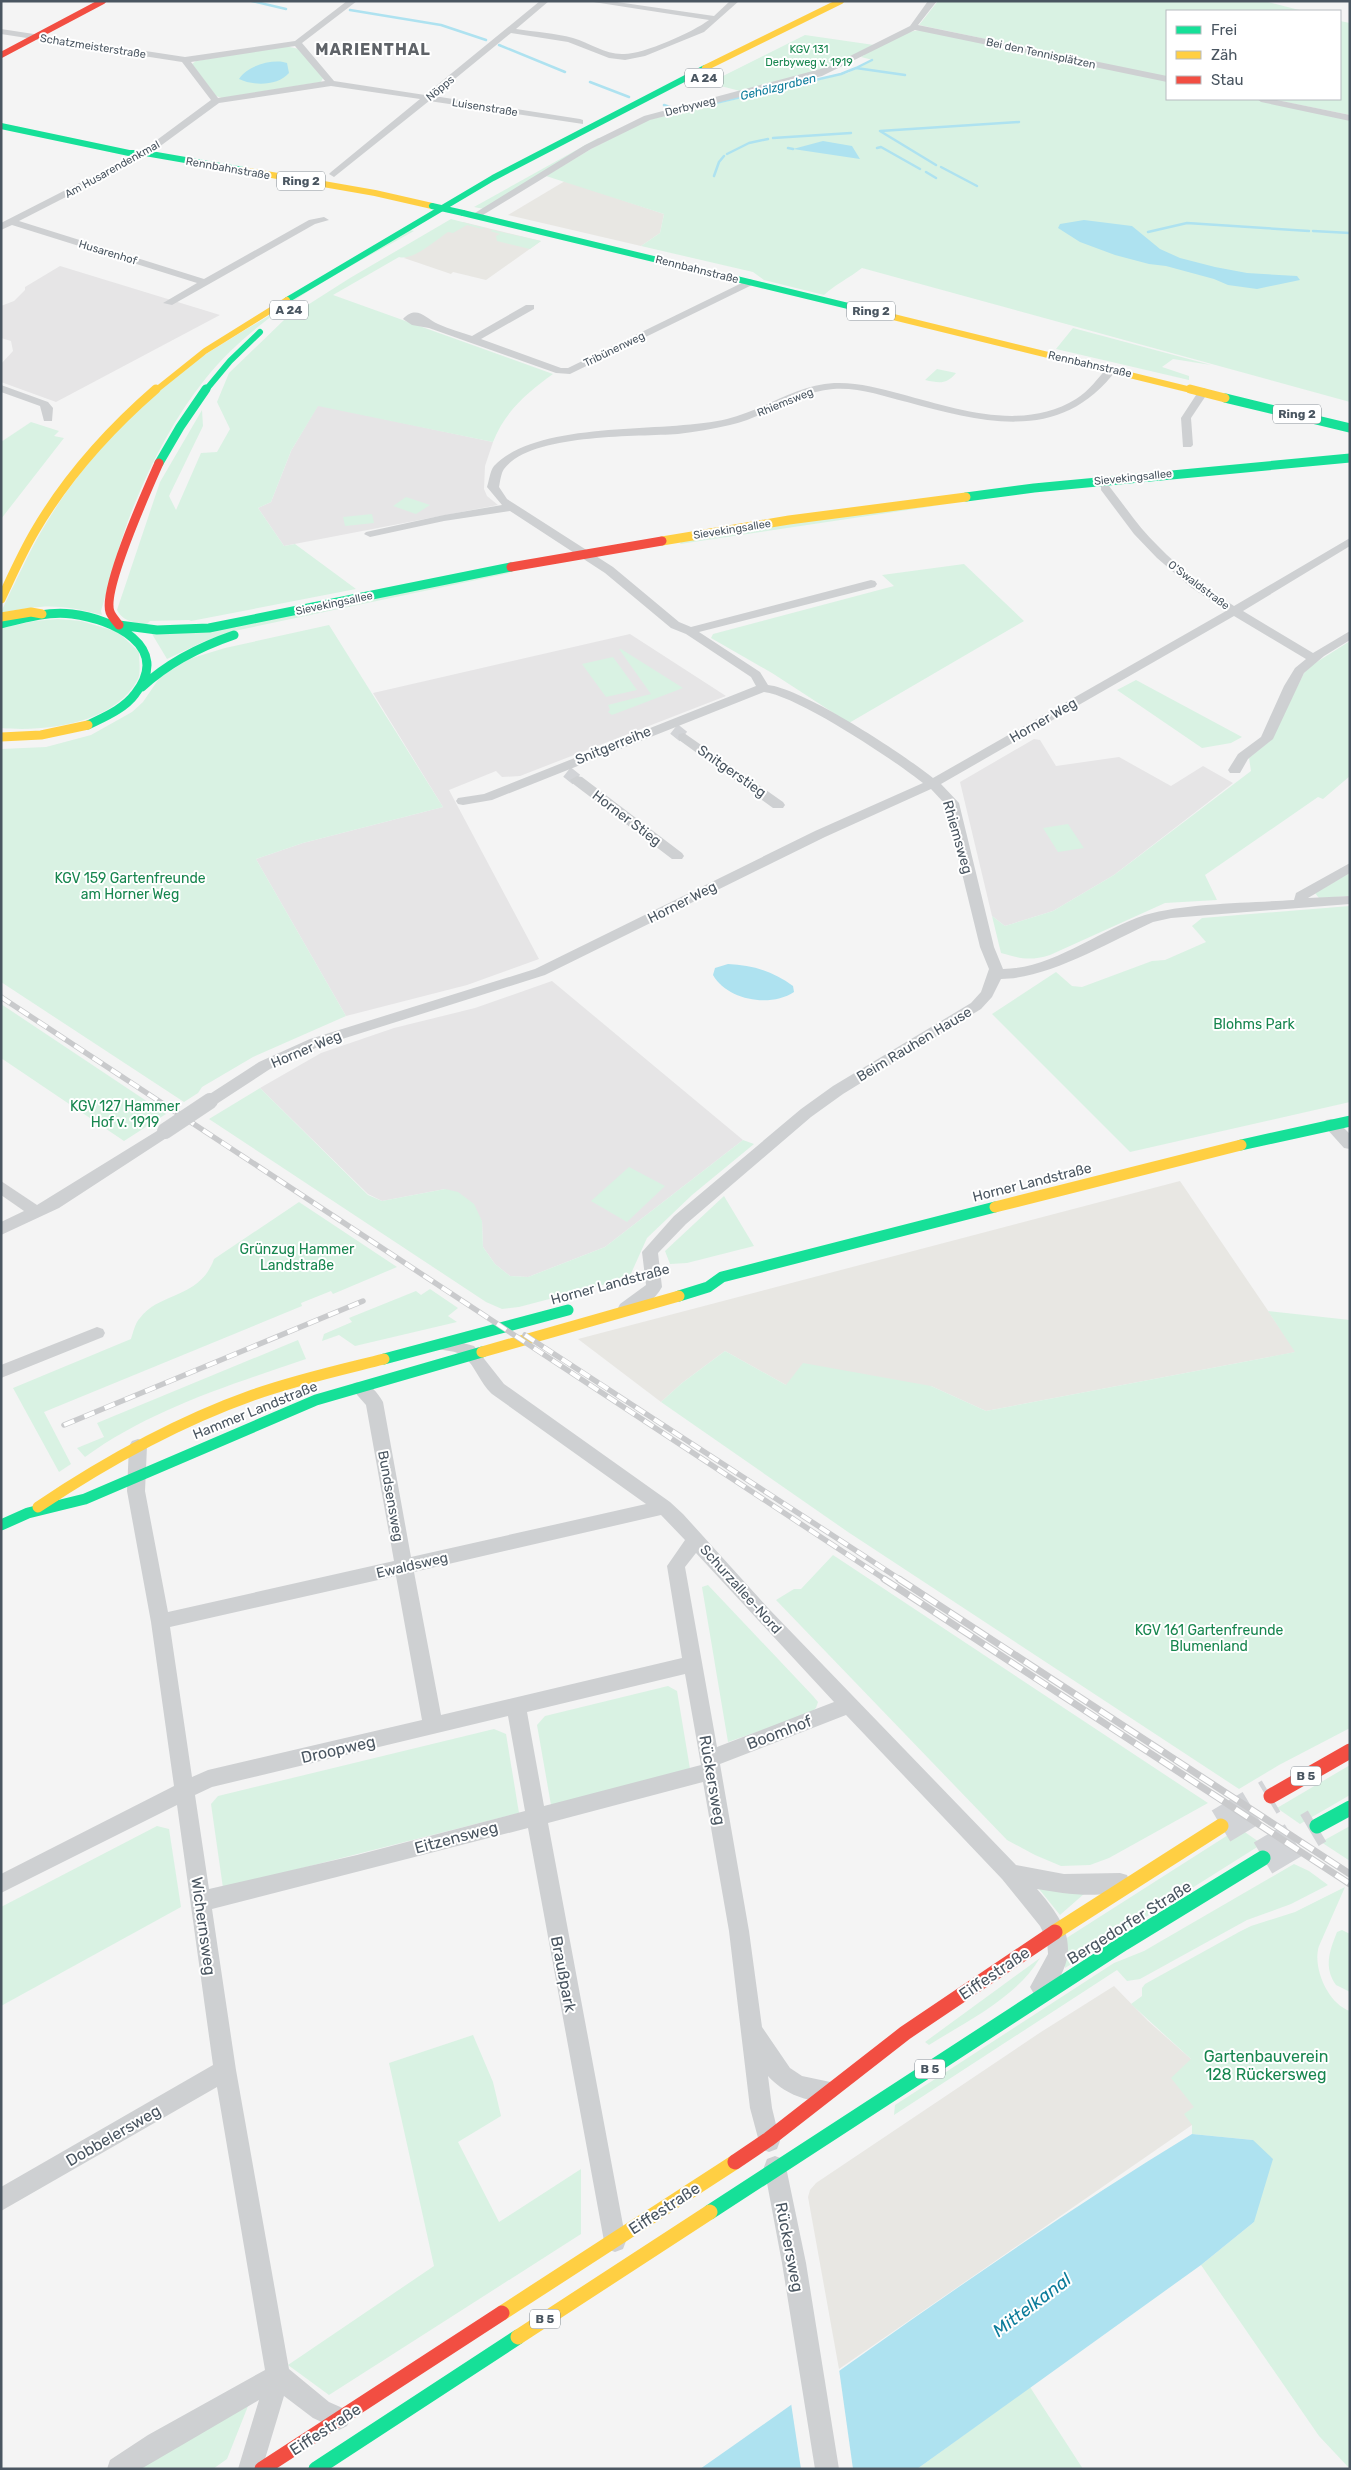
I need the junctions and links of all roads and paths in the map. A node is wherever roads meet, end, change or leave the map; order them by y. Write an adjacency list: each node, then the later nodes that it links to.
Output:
1 (102, 1): 12 (main road)
2 (353, 1): 13 (street)
3 (545, 1): 10 (street, Nöpps)
4 (591, 1): 8 (street)
5 (734, 1): 8 (street)
6 (933, 1): 9 (street)
7 (845, 3): 54 (main road, A 24); 59 (main road, A 24)
8 (716, 19): 10 (street)
9 (914, 27): 16 (street, Bei den Tennisplätzen); 27 (street, Derbyweg)
10 (510, 30): 18 (street, Nöpps)
11 (1, 32): 12 (street, Schatzmeisterstraße)
12 (35, 37): 14 (main road); 15 (street, Schatzmeisterstraße)
13 (297, 43): 15 (street, Schatzmeisterstraße); 17 (street)
14 (1, 55)
15 (185, 60): 20 (street)
16 (1166, 79)
17 (331, 83): 18 (street, Luisenstraße); 20 (street, Luisenstraße)
18 (427, 98): 23 (street, Luisenstraße); 26 (street, Nöpps)
19 (1266, 100): 21 (street)
20 (216, 101): 25 (street, Am Husarendenkmal)
21 (1350, 118)
22 (1, 122): 25 (main road, Rennbahnstraße / Ring 2)
23 (580, 122)
24 (1, 126): 25 (main road, Rennbahnstraße / Ring 2)
25 (145, 153): 27 (main road, Rennbahnstraße / Ring 2, bridge); 29 (street, Am Husarendenkmal)
26 (334, 174)
27 (475, 216): 31 (main road, Rennbahnstraße / Ring 2)
28 (324, 220): 30 (street)
29 (3, 226): 30 (street, Husarenhof)
30 (205, 282): 32 (street)
31 (750, 282): 35 (street, Tribünenweg); 36 (main road, Rennbahnstraße / Ring 2)
32 (168, 303)
33 (530, 307): 35 (street)
34 (431, 325): 35 (street, Tribünenweg)
35 (472, 340)
36 (1112, 369): 38 (main road, Rennbahnstraße / Ring 2); 46 (street, Rhiemsweg)
37 (1, 388): 41 (street)
38 (1204, 391): 39 (main road, Rennbahnstraße / Ring 2); 43 (street)
39 (1245, 401): 40 (main road, Rennbahnstraße / Ring 2); 42 (main road, Rennbahnstraße / Ring 2)
40 (1350, 416)
41 (48, 419)
42 (1350, 428)
43 (1187, 445)
44 (1350, 458): 47 (main road, Sievekingsallee)
45 (1350, 467): 47 (main road, Sievekingsallee)
46 (496, 468): 48 (street, Rhiemsweg)
47 (1102, 485): 51 (main road, Sievekingsallee); 52 (main road, Sievekingsallee); 55 (street, O'Swaldstraße)
48 (512, 507): 49 (street); 51 (street, Rhiemsweg)
49 (370, 534)
50 (1350, 541): 55 (street, Horner Weg)
51 (583, 554): 52 (street, Rhiemsweg); 59 (main road, Sievekingsallee)
52 (594, 561): 60 (street, Rhiemsweg); 63 (main road, Sievekingsallee)
53 (871, 584): 60 (street)
54 (1, 599)
55 (1234, 611): 62 (street, O'Swaldstraße); 69 (street, Horner Weg)
56 (42, 614): 57 (main road); 58 (main road, Sievekingsallee); 59 (main road, Sievekingsallee)
57 (1, 617)
58 (1, 624)
59 (119, 625): 63 (main road, Sievekingsallee)
60 (690, 630): 64 (street, Rhiemsweg)
61 (1350, 635): 62 (street)
62 (1314, 658): 67 (street)
63 (142, 687): 66 (main road, Sievekingsallee)
64 (763, 688): 65 (street, Snitgerreihe); 69 (street, Rhiemsweg)
65 (675, 730): 68 (street, Snitgerreihe); 71 (street, Snitgerstieg)
66 (1, 737)
67 (1235, 770)
68 (568, 772): 70 (street, Snitgerreihe); 72 (street, Horner Stieg)
69 (932, 784): 76 (street, Rhiemsweg); 81 (street, Horner Weg, bridge)
70 (463, 801)
71 (778, 806)
72 (677, 856)
73 (1350, 867): 75 (street)
74 (1350, 900): 75 (street)
75 (1301, 904): 76 (street)
76 (996, 974): 85 (street, Beim Rauhen Hause)
77 (1350, 1121): 78 (main road, Horner Landstraße)
78 (1331, 1124): 79 (street); 84 (main road, Horner Landstraße)
79 (1350, 1144)
80 (1, 1187): 81 (street)
81 (36, 1212): 82 (street, Horner Weg)
82 (1, 1229)
83 (702, 1275): 84 (main road, Horner Landstraße)
84 (722, 1277): 88 (main road, Horner Landstraße)
85 (658, 1286): 86 (main road, Horner Landstraße); 88 (street)
86 (625, 1295)
87 (578, 1308): 89 (main road, Horner Landstraße)
88 (618, 1313): 91 (main road, Horner Landstraße)
89 (507, 1327): 92 (main road, Hammer Landstraße)
90 (98, 1333): 95 (street)
91 (526, 1340): 93 (main road, Hammer Landstraße)
92 (445, 1344): 93 (street); 94 (main road, Hammer Landstraße)
93 (474, 1354): 96 (main road, Hammer Landstraße); 100 (street, Schurzallee-Nord)
94 (364, 1365): 97 (main road); 98 (main road, Hammer Landstraße)
95 (1, 1372)
96 (360, 1388): 99 (main road, Hammer Landstraße); 104 (street, Bundsensweg)
97 (284, 1398)
98 (143, 1453): 99 (street, Wichernsweg); 101 (main road, Hammer Landstraße)
99 (136, 1476): 101 (main road, Hammer Landstraße); 105 (street, Wichernsweg)
100 (664, 1507): 103 (street, Schurzallee-Nord); 104 (street, Ewaldsweg)
101 (28, 1513): 102 (main road, Hammer Landstraße)
102 (1, 1525)
103 (696, 1540): 106 (street, Rückersweg); 107 (street, Schurzallee-Nord)
104 (404, 1567): 105 (street, Ewaldsweg); 109 (street, Bundsensweg)
105 (160, 1622): 112 (street, Wichernsweg)
106 (693, 1664): 108 (street, Droopweg); 111 (street, Rückersweg)
107 (849, 1705): 111 (street, Boomhof); 119 (street, Schurzallee-Nord)
108 (516, 1707): 109 (street, Droopweg); 115 (street, Braußpark)
109 (433, 1726): 112 (street, Droopweg)
110 (1350, 1751): 113 (main road, B 5)
111 (711, 1765): 115 (street, Eitzensweg); 125 (street, Rückersweg)
112 (184, 1790): 121 (street, Droopweg); 122 (street, Wichernsweg)
113 (1271, 1796)
114 (1350, 1808): 117 (main road)
115 (535, 1816): 122 (street, Eitzensweg); 131 (street, Braußpark)
116 (1221, 1826): 120 (main road, B 5)
117 (1317, 1826)
118 (1263, 1858): 124 (main road, Bergedorfer Straße / B 5)
119 (1009, 1872): 120 (street, Schurzallee-Nord); 123 (street, Schurzallee-Nord)
120 (1135, 1880): 123 (main road, B 5)
121 (1, 1884)
122 (201, 1904): 126 (street, Wichernsweg)
123 (1055, 1932): 124 (street); 127 (main road, Eiffestraße / B 5)
124 (1013, 2015): 129 (main road, Eiffestraße / B 5)
125 (752, 2026): 127 (street, Rückersweg); 128 (street, Rückersweg)
126 (225, 2070): 130 (street, Dobbelersweg); 132 (street, Wichernsweg)
127 (832, 2090): 128 (main road, Eiffestraße / B 5)
128 (769, 2139): 129 (street, Rückersweg); 131 (main road, Eiffestraße / B 5)
129 (775, 2171): 134 (main road, Eiffestraße / B 5); 139 (street, Rückersweg)
130 (1, 2200)
131 (615, 2241): 133 (main road, Eiffestraße / B 5)
132 (278, 2376): 133 (street); 135 (street); 136 (street, Wichernsweg)
133 (340, 2418): 134 (street); 137 (main road, Eiffestraße / B 5)
134 (394, 2418): 138 (main road, Eiffestraße / B 5)
135 (119, 2469)
136 (250, 2469)
137 (262, 2469)
138 (316, 2469)
139 (827, 2469)

